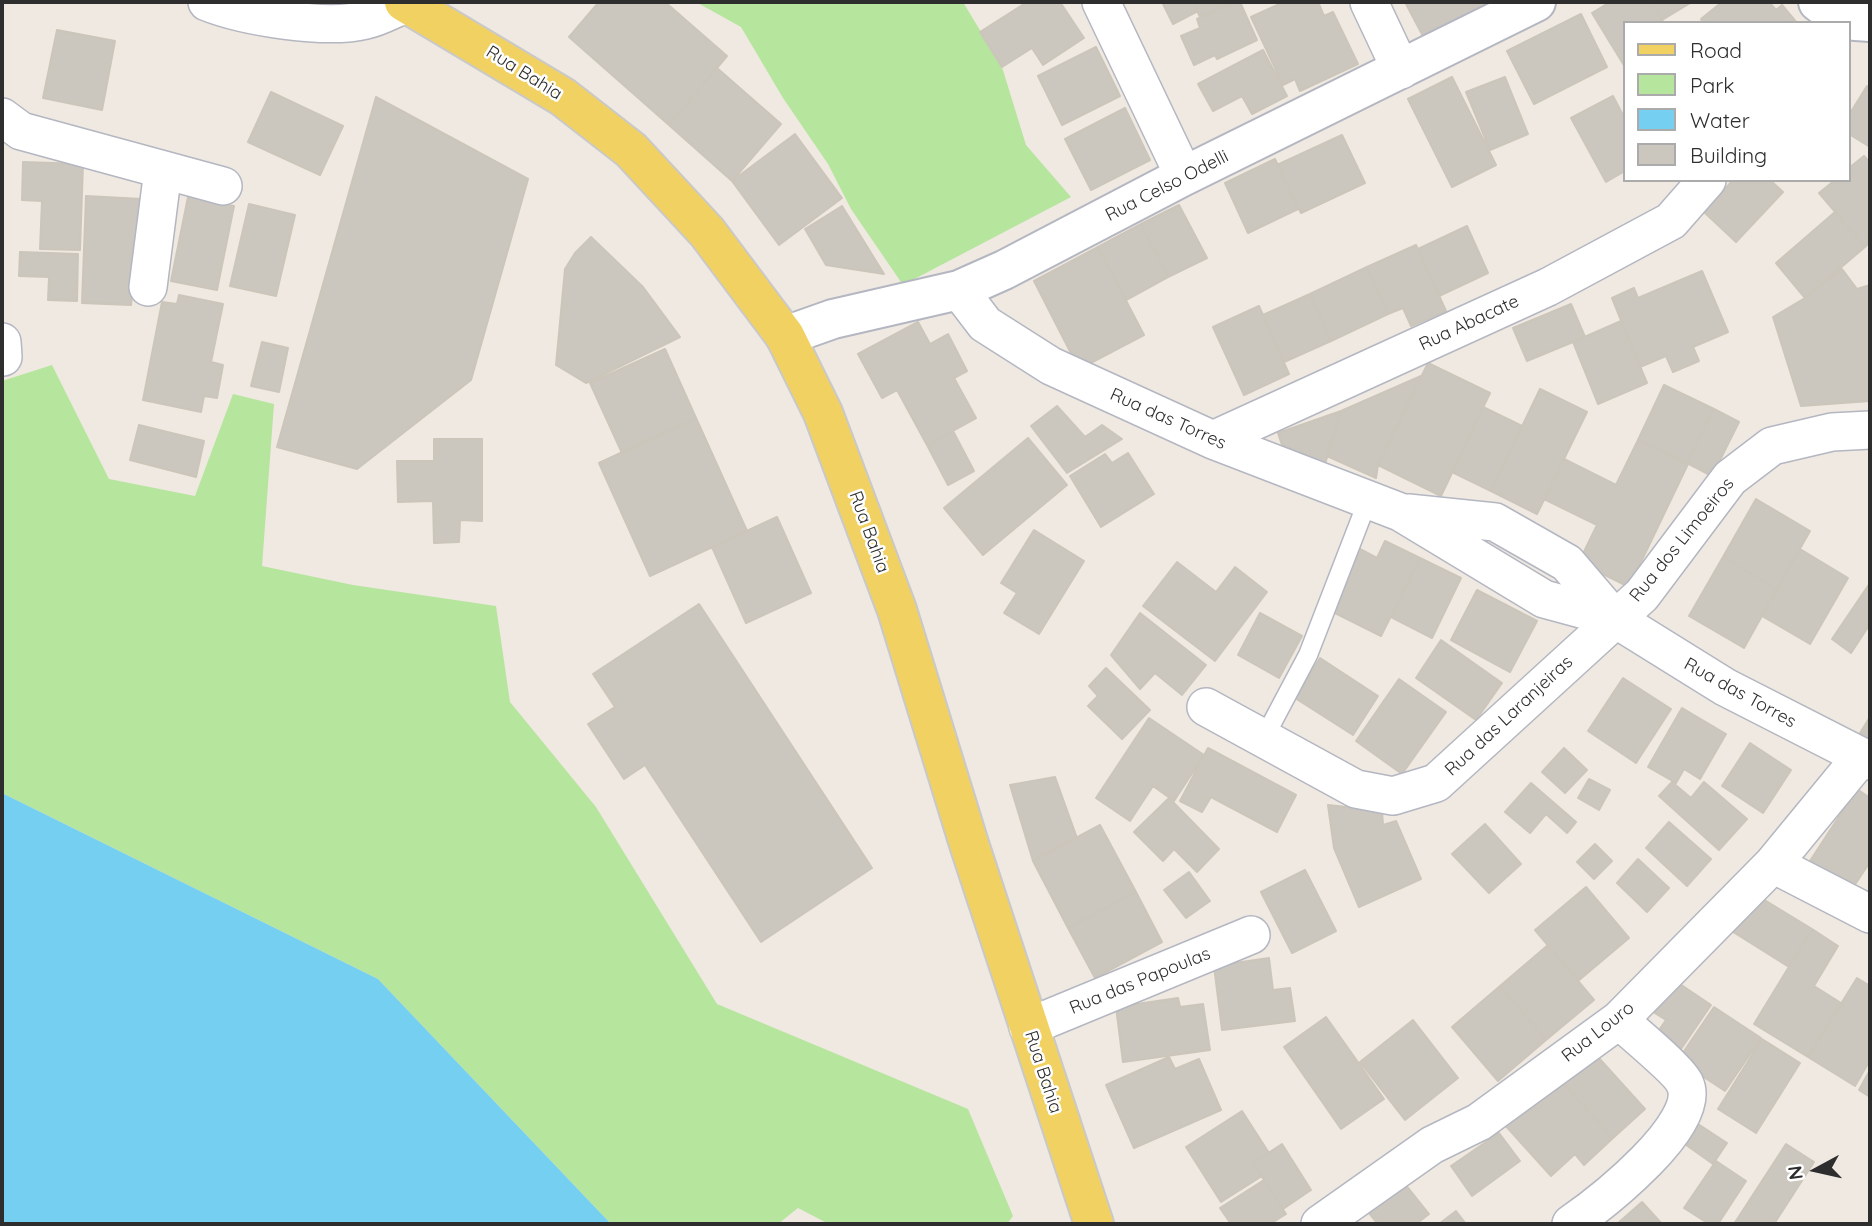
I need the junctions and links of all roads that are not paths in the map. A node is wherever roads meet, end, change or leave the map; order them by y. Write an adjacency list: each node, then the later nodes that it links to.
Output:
1 (207, 2): 5 (street)
2 (1101, 2): 9 (street)
3 (1369, 2): 6 (street)
4 (1536, 2): 6 (street, Rua Celso Odelli)
5 (405, 3): 14 (main road, Rua Bahia)
6 (1401, 70): 9 (street, Rua Celso Odelli)
7 (2, 117): 8 (street)
8 (163, 170): 11 (street); 12 (street)
9 (1184, 176): 13 (street, Rua Celso Odelli)
10 (1705, 182): 18 (street, Rua Abacate)
11 (223, 186)
12 (148, 287)
13 (959, 290): 14 (street, Rua Celso Odelli); 18 (street, Rua das Torres)
14 (785, 336): 28 (main road, Rua Bahia)
15 (2, 342): 16 (street)
16 (3, 357)
17 (1870, 430): 20 (street, Rua dos Limoeiros)
18 (1213, 440): 19 (street, Rua das Torres)
19 (1384, 506): 20 (street, Rua das Torres); 22 (lane)
20 (1614, 618): 22 (street, Rua das Laranjeiras); 23 (street, Rua das Torres)
21 (1206, 707): 22 (street, Rua das Laranjeiras)
22 (1264, 738)
23 (1866, 759): 24 (street, Rua Louro)
24 (1773, 864): 25 (street); 27 (street, Rua Louro)
25 (1870, 914)
26 (1251, 935): 28 (street, Rua das Papoulas)
27 (1619, 1020): 30 (street, Rua Louro); 31 (street)
28 (1028, 1027): 29 (main road, Rua Bahia)
29 (1094, 1224)
30 (1320, 1224)
31 (1571, 1224)

